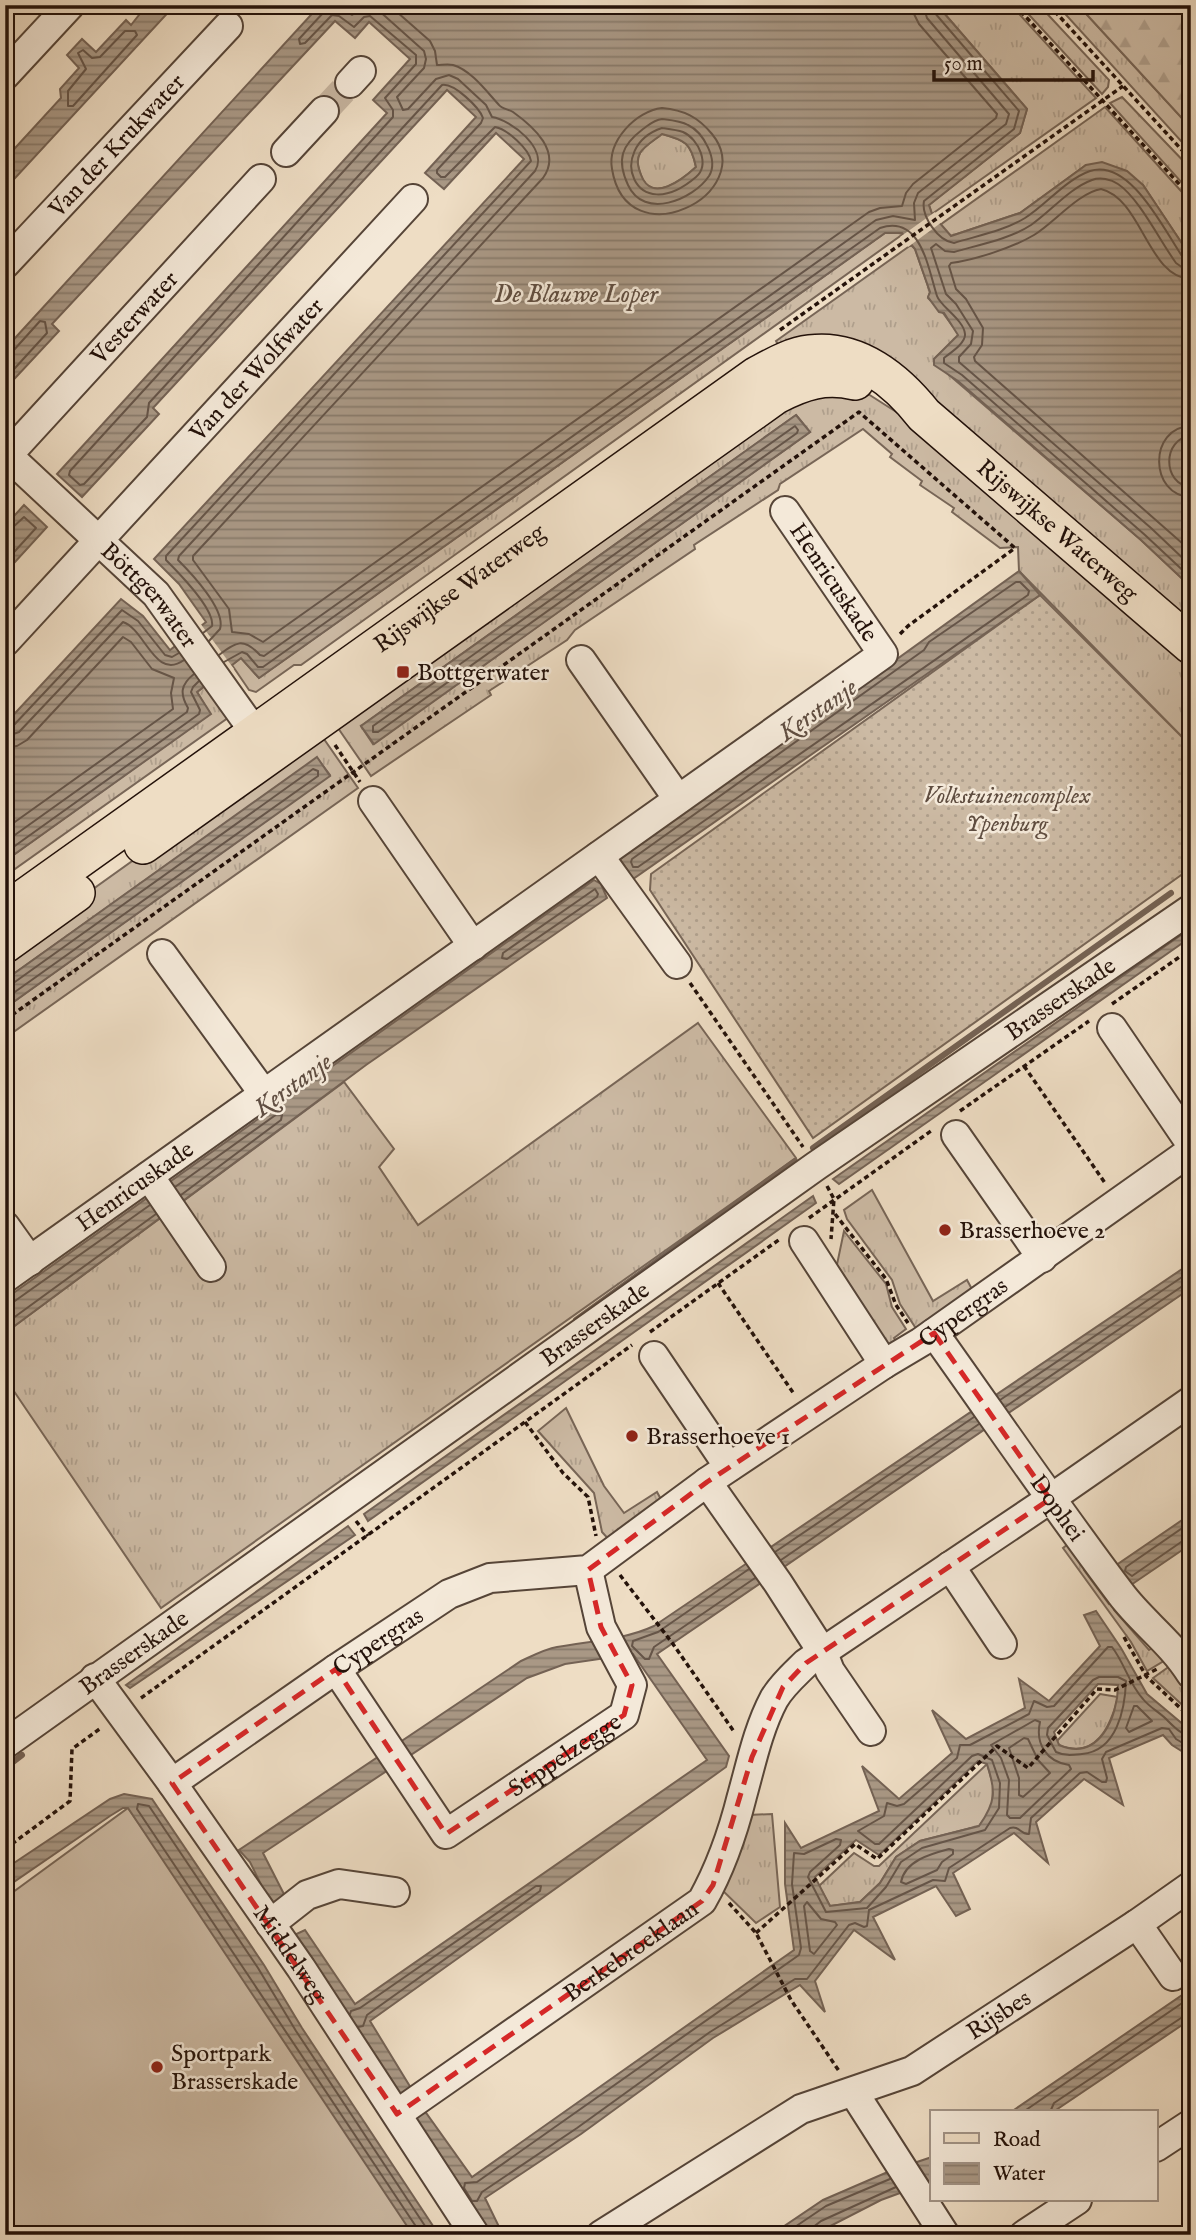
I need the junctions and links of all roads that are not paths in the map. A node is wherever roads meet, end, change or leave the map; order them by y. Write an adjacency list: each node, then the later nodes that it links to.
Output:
1 (70, 5): 3 (street)
2 (228, 26): 8 (street, Van der Krukwater)
3 (5, 75)
4 (324, 111): 5 (street)
5 (286, 152)
6 (261, 179): 9 (street, Vesterwater)
7 (413, 199): 11 (street, Van der Wolfwater)
8 (5, 264)
9 (6, 455): 11 (street, Böttgerwater)
10 (785, 511): 16 (street, Henricuskade)
11 (98, 539): 12 (street, Van der Wolfwater); 15 (street, Böttgerwater)
12 (5, 642)
13 (1191, 645): 15 (main road, Rijswijkse Waterweg)
14 (582, 660): 16 (street)
15 (263, 744): 20 (main road, Rijswijkse Waterweg); 21 (main road, Rijswijkse Waterweg)
16 (678, 799): 18 (street, Henricuskade)
17 (373, 801): 22 (street)
18 (599, 856): 22 (street, Henricuskade); 24 (street)
19 (1191, 909): 49 (street, Brasserskade)
20 (5, 912)
21 (5, 944)
22 (473, 946): 26 (street, Henricuskade)
23 (163, 954): 26 (street)
24 (677, 964)
25 (1112, 1028): 28 (street)
26 (264, 1094): 30 (street, Henricuskade)
27 (956, 1135): 33 (street)
28 (1191, 1144)
29 (1191, 1151): 33 (street, Cypergras)
30 (154, 1183): 34 (street, Henricuskade); 35 (street)
31 (5, 1226): 34 (street)
32 (804, 1241): 39 (street)
33 (1042, 1258): 37 (street, Cypergras)
34 (30, 1261): 36 (street, Henricuskade)
35 (211, 1267)
36 (5, 1278)
37 (928, 1338): 39 (street, Cypergras); 42 (street, Dophei)
38 (654, 1356): 41 (street)
39 (884, 1364): 41 (street, Cypergras)
40 (1191, 1401): 42 (street, Berkebroeklaan)
41 (718, 1475): 43 (street, Cypergras); 46 (street)
42 (1050, 1499): 44 (street, Berkebroeklaan); 47 (street, Dophei)
43 (597, 1563): 48 (street, Cypergras); 48 (street, Stippelzegge)
44 (950, 1566): 45 (street); 46 (street, Berkebroeklaan)
45 (1002, 1644)
46 (823, 1653): 50 (street); 59 (street, Berkebroeklaan)
47 (1187, 1658)
48 (336, 1669): 52 (street, Cypergras)
49 (95, 1678): 51 (street, Brasserskade); 52 (street, Middelweg)
50 (871, 1731)
51 (5, 1744)
52 (172, 1783): 55 (street, Middelweg)
53 (1191, 1886): 56 (street, Rijsbes)
54 (395, 1892): 55 (street)
55 (270, 1924): 59 (street, Middelweg)
56 (1137, 1924): 57 (street); 58 (street, Rijsbes)
57 (1173, 1976)
58 (854, 2093): 64 (street, Rijsbes); 65 (street)
59 (397, 2114): 63 (street, Middelweg)
60 (1191, 2124): 61 (street)
61 (1158, 2146)
62 (1074, 2202): 66 (street)
63 (475, 2235)
64 (601, 2235)
65 (945, 2235)
66 (1024, 2235)

